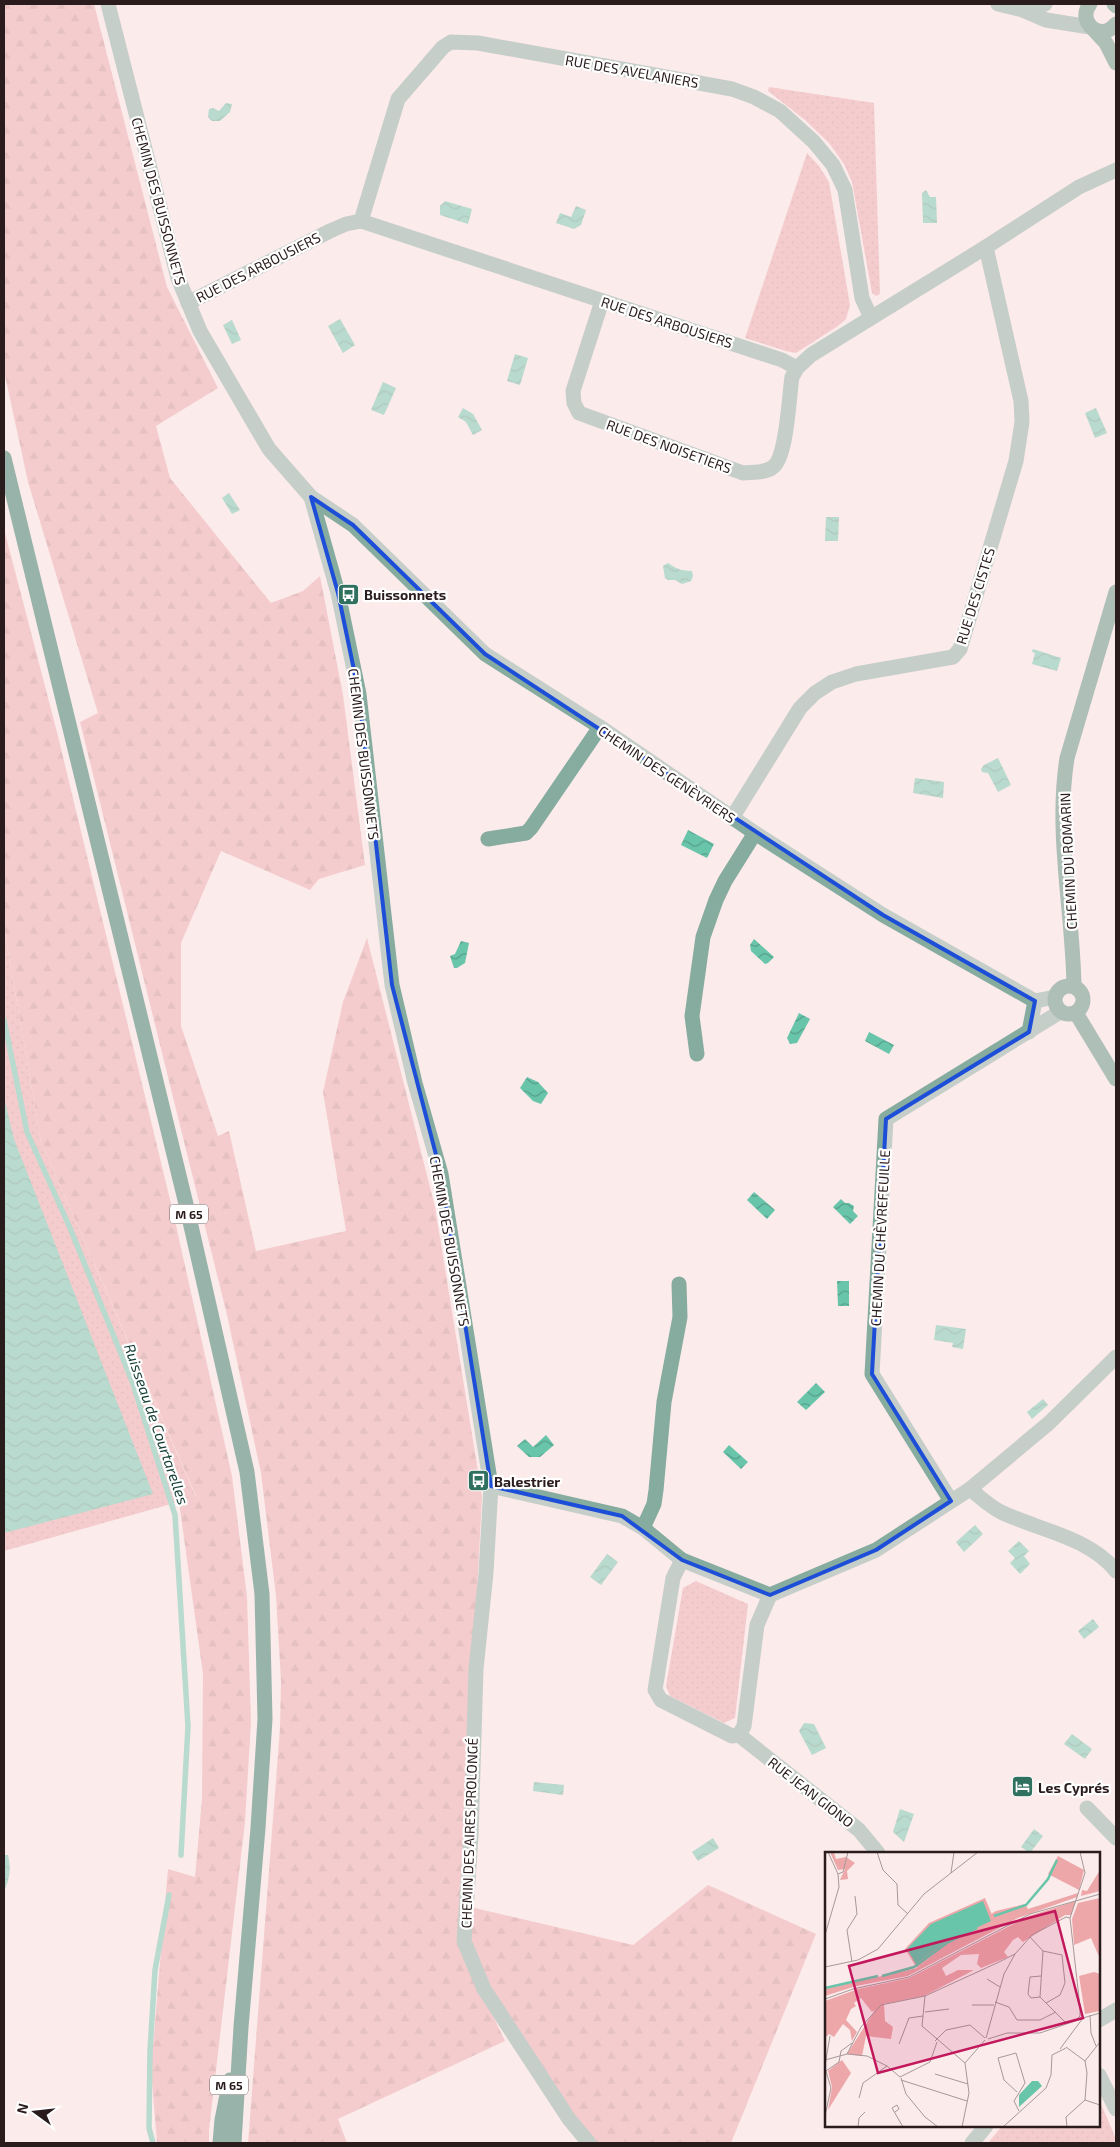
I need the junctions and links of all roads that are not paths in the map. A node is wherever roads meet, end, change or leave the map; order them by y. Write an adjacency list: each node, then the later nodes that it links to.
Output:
1 (108, 4): 13 (street, CHEMIN DES BUISSONNETS)
2 (998, 4): 5 (street)
3 (1045, 4): 5 (street)
4 (1090, 4): 7 (street)
5 (1023, 10): 7 (street)
6 (1116, 24): 7 (street)
7 (1092, 28): 8 (street)
8 (1116, 63)
9 (1116, 170): 11 (street)
10 (361, 221): 12 (street, RUE DES ARBOUSIERS); 13 (street, RUE DES ARBOUSIERS); 14 (street, RUE DES AVELANIERS)
11 (986, 247): 14 (street); 20 (street, RUE DES CISTES)
12 (602, 301): 15 (street, RUE DES ARBOUSIERS); 15 (street, RUE DES NOISETIERS)
13 (188, 303): 17 (street, CHEMIN DES BUISSONNETS)
14 (871, 318): 15 (street)
15 (796, 368)
16 (4, 458): 45 (main road, M 65)
17 (311, 497): 19 (street, CHEMIN DES GENÈVRIERS); 32 (street, CHEMIN DES BUISSONNETS)
18 (1116, 592): 23 (street, CHEMIN DU ROMARIN)
19 (600, 728): 20 (street, CHEMIN DES GENÈVRIERS); 22 (street)
20 (732, 818): 21 (street, CHEMIN DES GENÈVRIERS)
21 (755, 833): 24 (street, CHEMIN DES GENÈVRIERS); 28 (street)
22 (488, 839)
23 (1074, 987): 25 (street); 26 (street)
24 (1035, 1001): 25 (street); 27 (street)
25 (1058, 1005): 26 (street); 27 (street, CHEMIN DU CHÈVREFEUILLE)
26 (1076, 1013): 29 (street)
27 (1028, 1032): 34 (street, CHEMIN DU CHÈVREFEUILLE)
28 (697, 1054)
29 (1116, 1079)
30 (679, 1284): 35 (street)
31 (1116, 1357): 33 (street)
32 (491, 1486): 35 (street); 51 (street, CHEMIN DES AIRES PROLONGÉ)
33 (970, 1489): 34 (street); 37 (street)
34 (951, 1501): 38 (street)
35 (643, 1528): 36 (street)
36 (682, 1560): 38 (street); 39 (street)
37 (1116, 1571)
38 (770, 1595): 39 (street)
39 (739, 1735): 42 (street, RUE JEAN GIONO)
40 (1087, 1808): 41 (street)
41 (1116, 1838)
42 (877, 1852)
43 (1116, 2010): 44 (street)
44 (1100, 2019)
45 (241, 2027): 49 (main road, M 65); 50 (main road, M 65)
46 (1100, 2077): 47 (street)
47 (1116, 2109)
48 (985, 2127): 52 (street)
49 (220, 2143)
50 (234, 2143)
51 (589, 2143)
52 (972, 2143)

